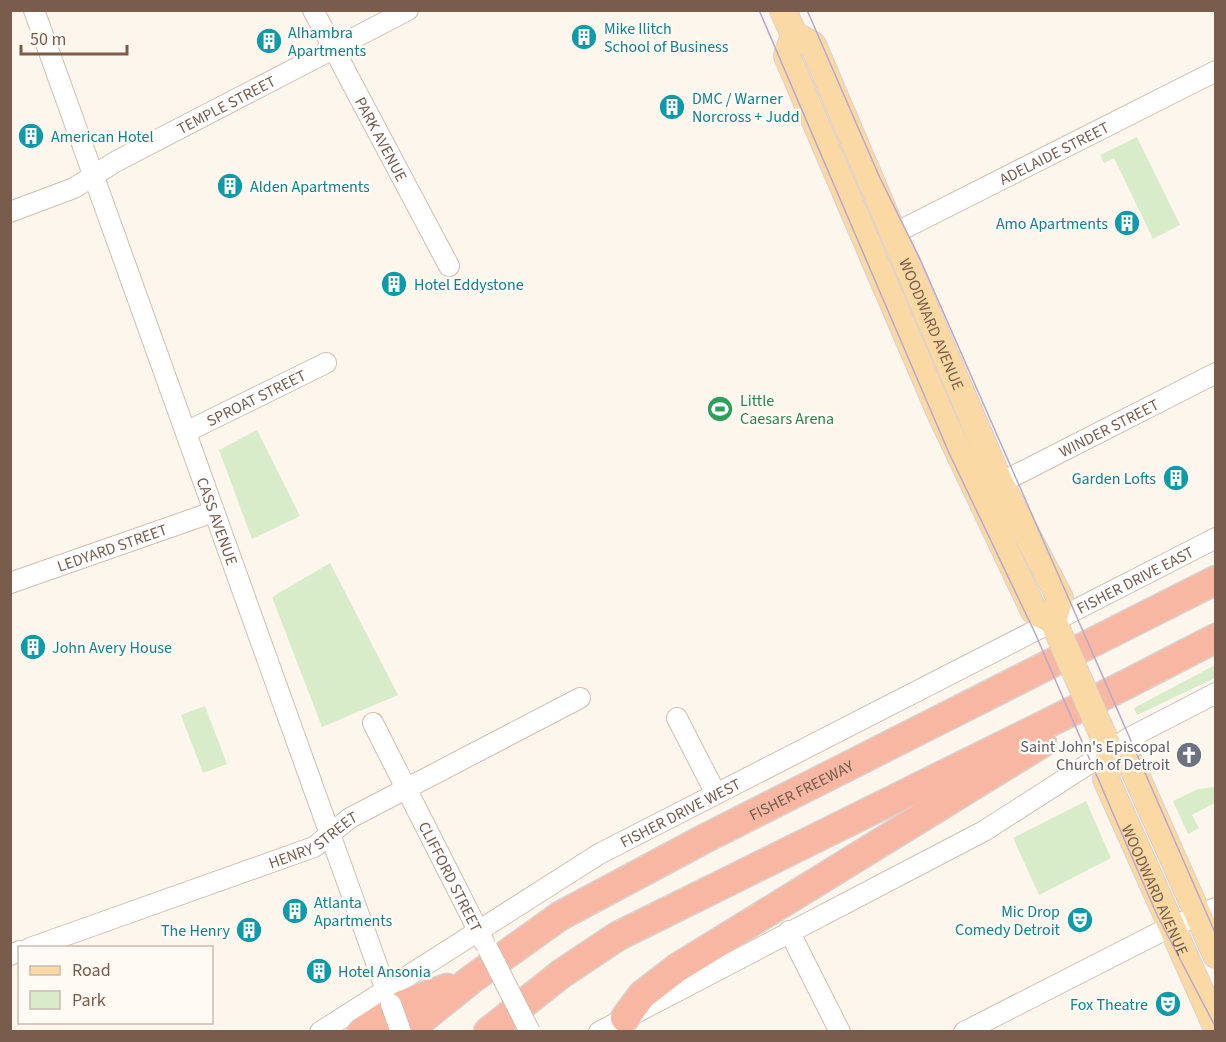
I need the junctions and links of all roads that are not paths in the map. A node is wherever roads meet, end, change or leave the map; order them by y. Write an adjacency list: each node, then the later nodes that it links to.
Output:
1 (34, 10): 8 (street, CASS AVENUE)
2 (313, 10): 6 (street, PARK AVENUE)
3 (408, 10): 6 (street, TEMPLE STREET)
4 (783, 10): 5 (main road, WOODWARD AVENUE)
5 (794, 35): 10 (main road, WOODWARD AVENUE); 20 (main road, WOODWARD AVENUE)
6 (333, 50): 8 (street, TEMPLE STREET); 11 (street, PARK AVENUE)
7 (1215, 71): 10 (street, ADELAIDE STREET)
8 (94, 176): 9 (street, TEMPLE STREET); 14 (street, CASS AVENUE)
9 (10, 212)
10 (895, 233): 15 (main road, WOODWARD AVENUE)
11 (448, 266)
12 (326, 363): 14 (street, SPROAT STREET)
13 (1215, 373): 15 (street, WINDER STREET)
14 (186, 432): 16 (street, CASS AVENUE)
15 (1000, 483): 20 (main road, WOODWARD AVENUE)
16 (213, 512): 19 (street, LEDYARD STREET); 30 (street, CASS AVENUE)
17 (1215, 538): 20 (street, FISHER DRIVE EAST)
18 (1215, 580): 37 (highway, FISHER FREEWAY)
19 (10, 584)
20 (1056, 626): 27 (main road, WOODWARD AVENUE, bridge); 29 (street, FISHER DRIVE WEST)
21 (1215, 638): 22 (highway)
22 (1127, 684): 39 (highway); 45 (highway)
23 (1215, 693): 27 (street)
24 (580, 698): 28 (street, HENRY STREET)
25 (677, 718): 29 (street)
26 (373, 723): 28 (street, CLIFFORD STREET)
27 (1110, 751): 31 (main road, WOODWARD AVENUE); 32 (main road, WOODWARD AVENUE); 34 (street)
28 (405, 789): 30 (street, HENRY STREET); 33 (street, CLIFFORD STREET)
29 (716, 794): 33 (street, FISHER DRIVE WEST)
30 (330, 835): 35 (street, HENRY STREET); 38 (street, CASS AVENUE)
31 (1207, 911): 32 (street); 36 (main road, WOODWARD AVENUE)
32 (1172, 927): 40 (main road, WOODWARD AVENUE); 49 (street)
33 (477, 930): 38 (street, FISHER DRIVE WEST); 46 (street, CLIFFORD STREET, bridge)
34 (789, 931): 39 (street); 48 (street)
35 (36, 946)
36 (1215, 955)
37 (471, 979): 42 (highway); 44 (highway, FISHER FREEWAY)
38 (388, 998): 41 (street, FISHER DRIVE WEST); 43 (street, CASS AVENUE, bridge)
39 (625, 1018): 47 (street)
40 (1215, 1026)
41 (320, 1032)
42 (361, 1032)
43 (401, 1032)
44 (406, 1032)
45 (488, 1032)
46 (530, 1032)
47 (600, 1032)
48 (840, 1032)
49 (964, 1032)

